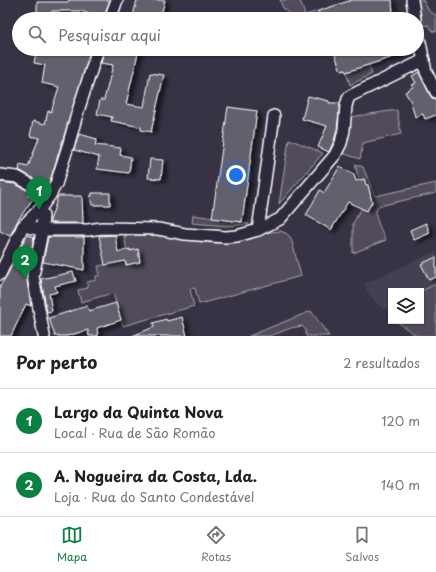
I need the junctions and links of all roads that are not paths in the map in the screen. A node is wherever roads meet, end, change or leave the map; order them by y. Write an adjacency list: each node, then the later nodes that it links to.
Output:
1 (117, 0): 3 (street)
2 (412, 0): 4 (street)
3 (113, 12)
4 (414, 12)
5 (96, 56): 11 (street)
6 (423, 56): 7 (street)
7 (424, 60): 8 (street); 15 (street)
8 (436, 92)
9 (274, 116): 15 (street)
10 (0, 175): 11 (street)
11 (50, 195): 12 (street)
12 (40, 209): 13 (street); 14 (street)
13 (23, 226): 14 (street); 16 (street)
14 (42, 230): 15 (street); 17 (street)
15 (258, 230)
16 (0, 274)
17 (44, 336)

